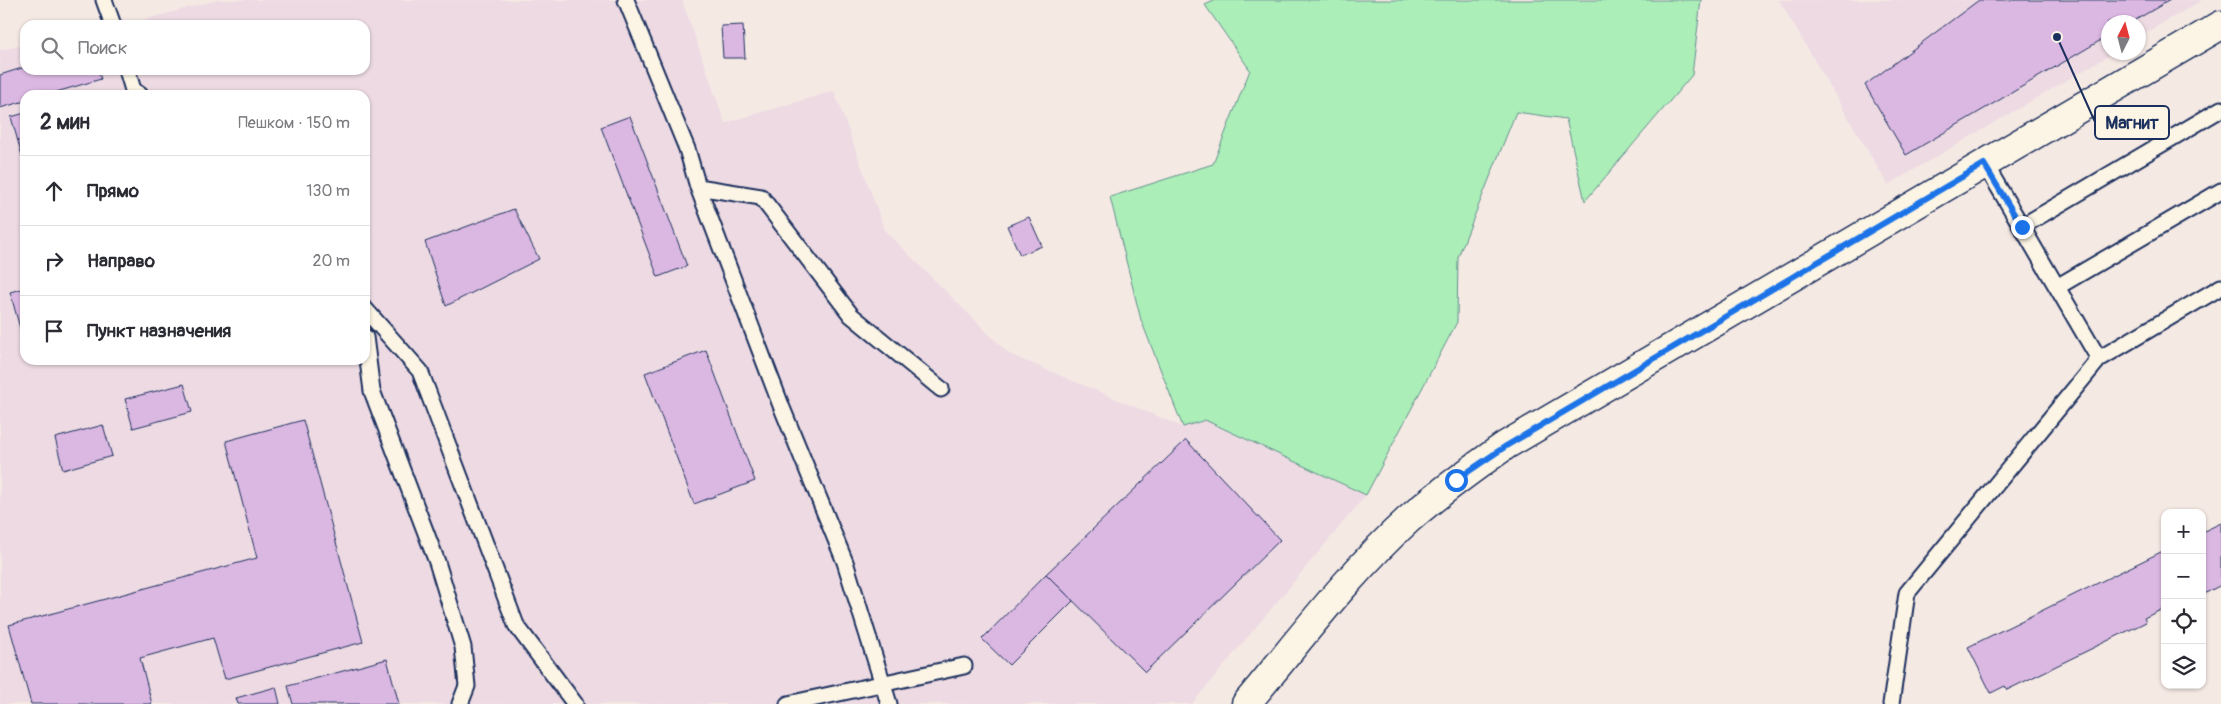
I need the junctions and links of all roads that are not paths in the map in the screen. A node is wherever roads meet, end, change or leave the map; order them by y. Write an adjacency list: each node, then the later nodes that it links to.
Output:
1 (104, 0): 3 (lane)
2 (626, 0): 9 (lane)
3 (111, 20)
4 (2218, 34): 8 (street)
5 (128, 75): 6 (lane)
6 (133, 90)
7 (2221, 109): 11 (lane)
8 (1984, 164): 11 (lane); 24 (street)
9 (698, 187): 17 (lane); 19 (lane)
10 (2221, 191): 12 (lane)
11 (2022, 227): 12 (lane)
12 (2057, 287): 15 (lane)
13 (2221, 287): 15 (lane)
14 (370, 315): 21 (lane)
15 (2099, 359): 25 (lane)
16 (369, 365): 20 (lane)
17 (941, 389)
18 (964, 666): 19 (lane)
19 (883, 683): 22 (lane); 23 (lane)
20 (460, 704)
21 (575, 704)
22 (788, 704)
23 (889, 704)
24 (1246, 704)
25 (1891, 704)

